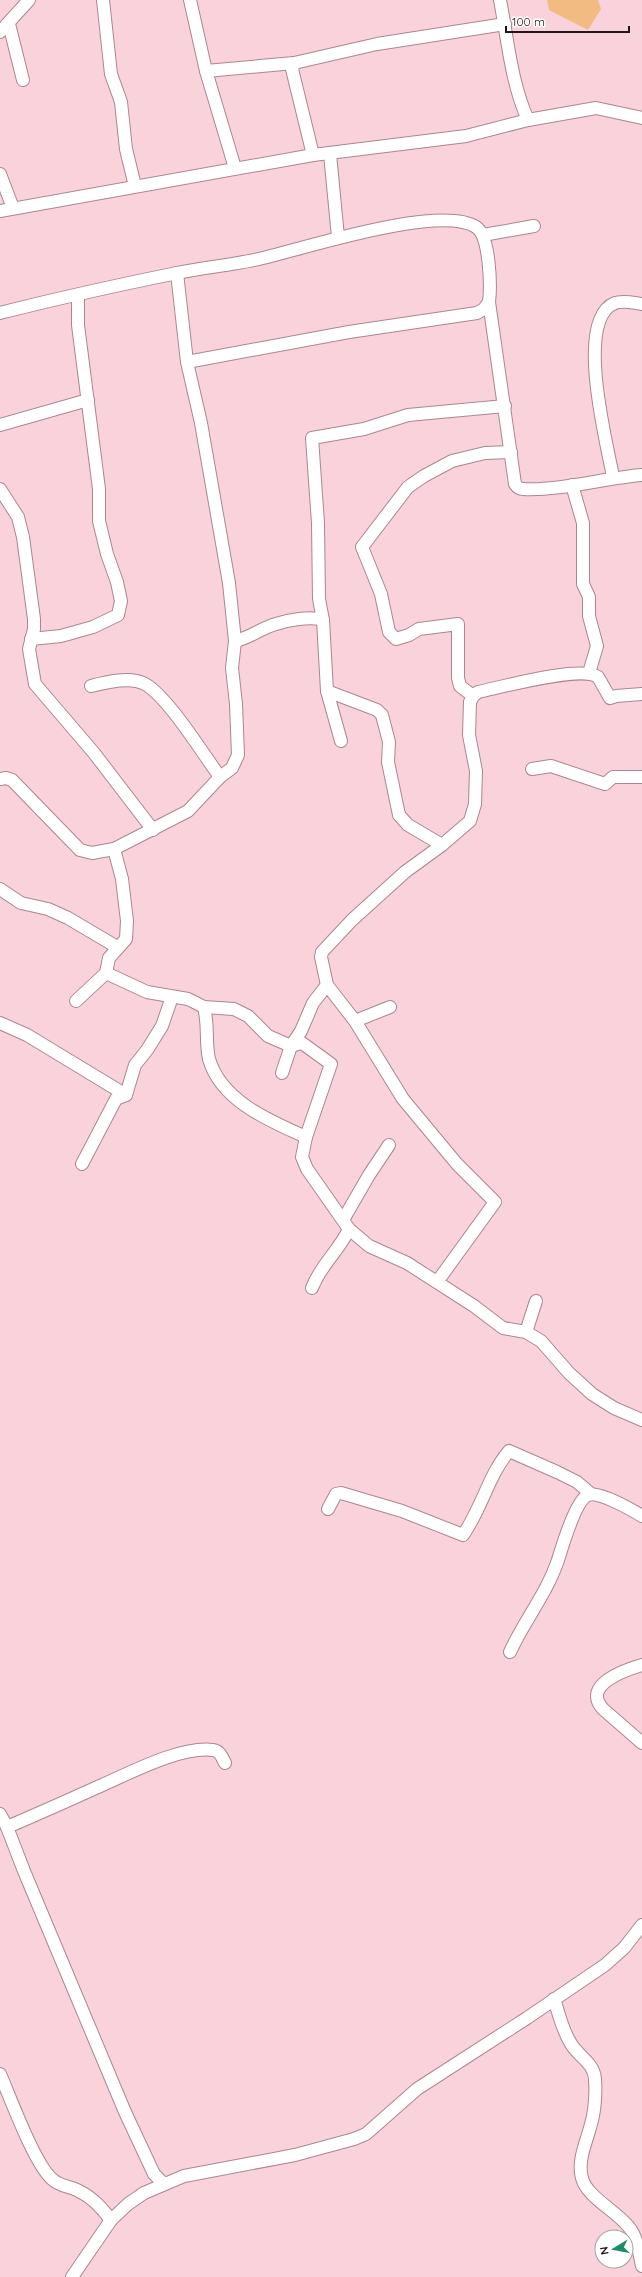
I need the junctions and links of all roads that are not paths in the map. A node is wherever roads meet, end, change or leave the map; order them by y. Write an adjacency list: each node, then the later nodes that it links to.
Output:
1 (29, 0): 5 (street)
2 (102, 0): 17 (street)
3 (190, 0): 9 (street)
4 (500, 0): 6 (street)
5 (9, 24): 7 (street); 10 (street)
6 (505, 24): 8 (street); 12 (street)
7 (0, 32)
8 (294, 63): 9 (street); 14 (street)
9 (206, 71): 15 (street)
10 (23, 80)
11 (642, 118): 12 (street)
12 (528, 120): 13 (street)
13 (330, 154): 14 (street); 22 (street)
14 (313, 155): 15 (street)
15 (235, 168): 17 (street)
16 (0, 174): 18 (street)
17 (135, 186): 18 (street)
18 (14, 208): 19 (street)
19 (0, 211)
20 (534, 226): 21 (street)
21 (483, 235): 22 (street); 25 (street)
22 (338, 237): 23 (street)
23 (177, 273): 24 (street); 28 (street)
24 (78, 295): 27 (street); 29 (street)
25 (489, 302): 28 (street); 30 (street)
26 (642, 304): 34 (street)
27 (0, 313)
28 (187, 362): 39 (street)
29 (88, 400): 31 (street); 38 (street)
30 (505, 406): 32 (street); 37 (street)
31 (0, 425)
32 (511, 452): 35 (street); 44 (street)
33 (642, 475): 34 (street)
34 (613, 477): 35 (street)
35 (572, 485): 40 (street)
36 (0, 488): 38 (street)
37 (323, 620): 39 (street); 42 (street)
38 (31, 639): 50 (street)
39 (235, 641): 47 (street)
40 (589, 673): 43 (street); 44 (street)
41 (91, 686): 47 (street)
42 (327, 691): 45 (street); 51 (street)
43 (642, 694)
44 (472, 696): 51 (street)
45 (341, 741)
46 (532, 769): 48 (street)
47 (220, 777): 50 (street)
48 (642, 777)
49 (0, 779): 52 (street)
50 (153, 830): 52 (street)
51 (442, 845): 56 (street)
52 (114, 850): 54 (street)
53 (0, 889): 54 (street)
54 (117, 947): 55 (street)
55 (106, 973): 57 (street); 58 (street)
56 (328, 984): 61 (street); 63 (street)
57 (172, 997): 60 (street); 65 (street)
58 (76, 1001)
59 (390, 1007): 61 (street)
60 (204, 1008): 63 (street); 66 (street)
61 (356, 1021): 70 (street)
62 (0, 1024): 65 (street)
63 (291, 1046): 64 (street); 66 (street)
64 (282, 1074)
65 (126, 1095): 68 (street)
66 (306, 1137): 69 (street)
67 (389, 1145): 69 (street)
68 (82, 1164)
69 (346, 1224): 70 (street); 71 (street)
70 (437, 1282): 73 (street)
71 (312, 1288)
72 (536, 1301): 73 (street)
73 (526, 1332): 74 (street)
74 (642, 1420)
75 (591, 1494): 76 (street); 77 (street); 78 (street)
76 (328, 1509)
77 (642, 1516)
78 (510, 1652)
79 (642, 1665): 80 (street)
80 (642, 1744)
81 (225, 1762): 83 (street)
82 (0, 1814): 83 (street)
83 (8, 1827): 87 (street)
84 (642, 1925): 85 (street)
85 (554, 1999): 87 (street); 89 (street)
86 (0, 2074): 88 (street)
87 (164, 2184): 88 (street)
88 (111, 2220): 90 (street)
89 (642, 2266)
90 (72, 2277)

